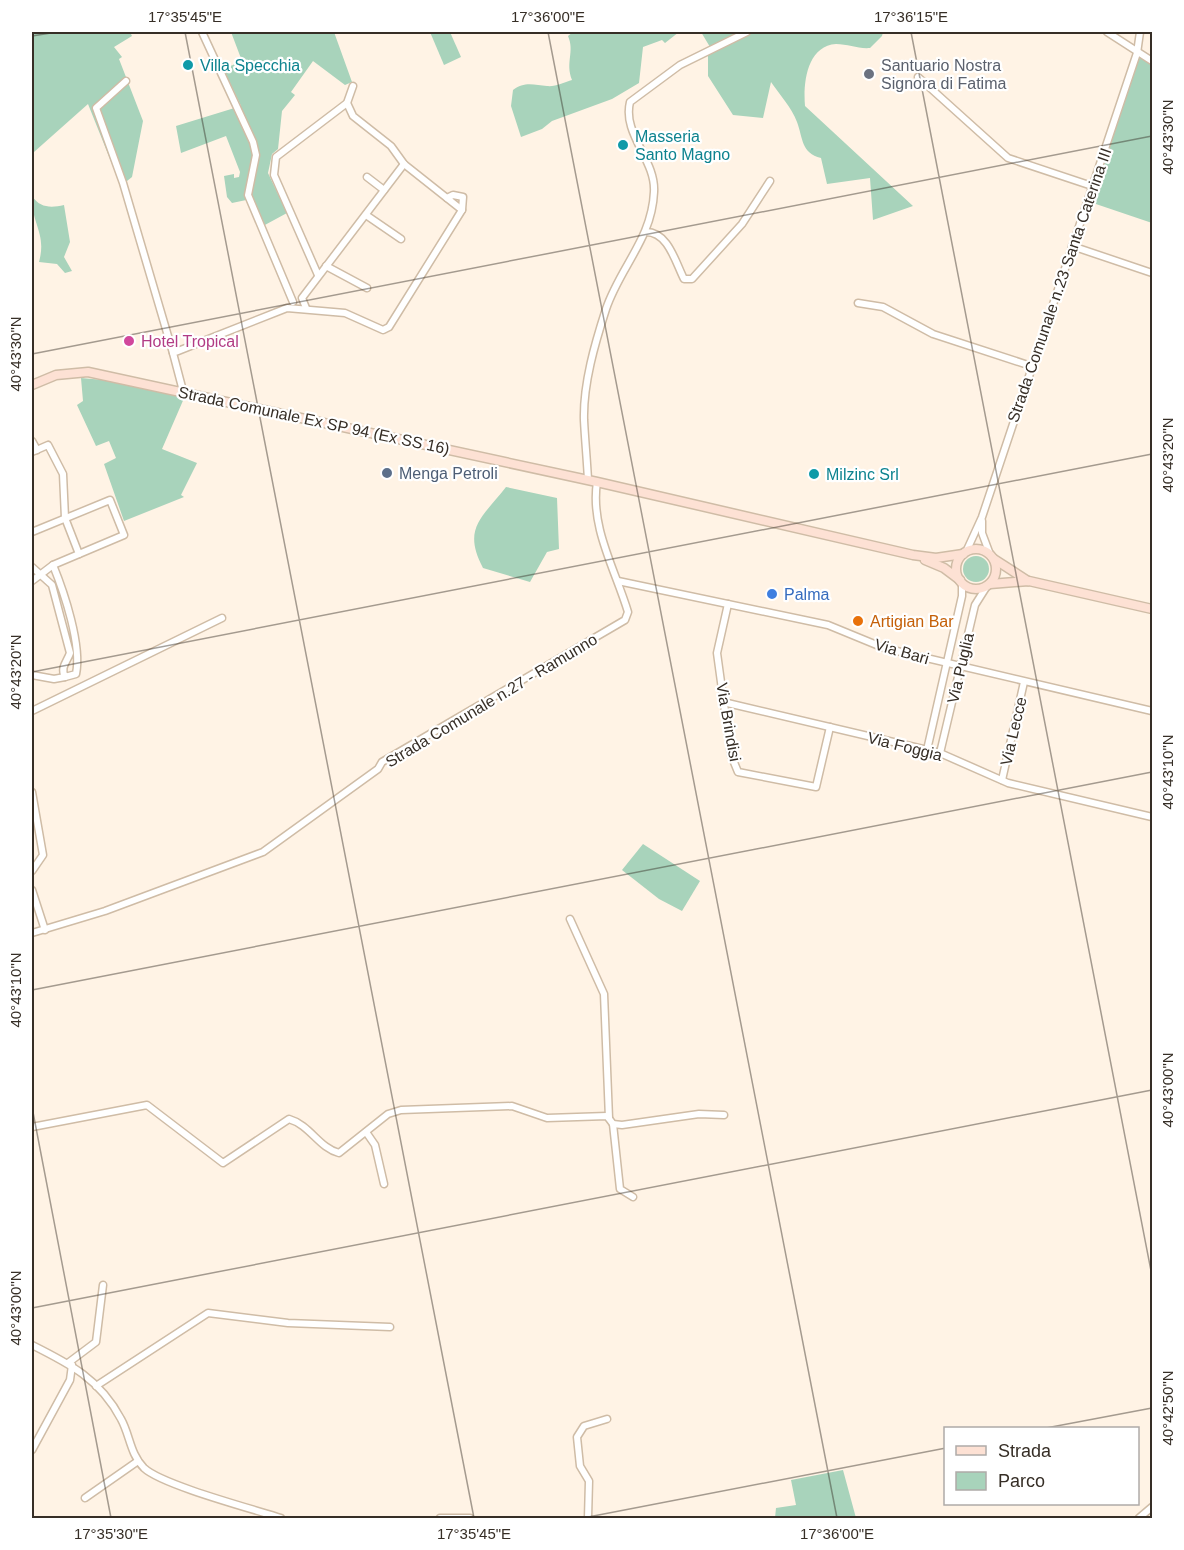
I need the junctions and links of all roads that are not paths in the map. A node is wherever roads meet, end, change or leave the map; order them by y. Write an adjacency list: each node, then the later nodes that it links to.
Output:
1 (202, 32): 27 (street)
2 (747, 32): 19 (street)
3 (1107, 32): 5 (street)
4 (1140, 32): 5 (street, Strada Comunale n.23 Santa Caterina III)
5 (1137, 53): 6 (street); 14 (street, Strada Comunale n.23 Santa Caterina III)
6 (1152, 62)
7 (918, 77): 14 (street)
8 (126, 81): 31 (street)
9 (353, 86): 10 (street)
10 (347, 103): 11 (street); 24 (street)
11 (404, 164): 15 (street); 16 (street)
12 (367, 177): 15 (street)
13 (770, 181): 19 (street)
14 (1092, 186): 21 (street, Strada Comunale n.23 Santa Caterina III)
15 (384, 190): 18 (street)
16 (447, 198): 17 (street); 17 (street)
17 (462, 210): 29 (street)
18 (366, 215): 20 (street); 22 (street)
19 (646, 232): 37 (street)
20 (401, 239)
21 (1072, 246): 23 (street); 32 (street, Strada Comunale n.23 Santa Caterina III)
22 (326, 266): 24 (street); 25 (street)
23 (1152, 273)
24 (318, 275): 26 (street)
25 (367, 288)
26 (302, 298): 27 (street); 29 (street)
27 (292, 302): 30 (street)
28 (858, 303): 32 (street)
29 (306, 308): 30 (street)
30 (287, 309): 31 (street)
31 (172, 353): 34 (street)
32 (1032, 366): 39 (street, Strada Comunale n.23 Santa Caterina III)
33 (32, 385): 34 (main road, Strada Comunale Ex SP 94 (Ex SS 16))
34 (183, 391): 37 (main road, Strada Comunale Ex SP 94 (Ex SS 16))
35 (32, 441): 36 (street)
36 (34, 451): 40 (street)
37 (588, 480): 38 (main road, Strada Comunale Ex SP 94 (Ex SS 16))
38 (597, 482): 44 (main road, Strada Comunale Ex SP 94 (Ex SS 16)); 50 (street)
39 (982, 517): 42 (street, Strada Comunale n.23 Santa Caterina III); 45 (street)
40 (65, 518): 41 (street); 43 (street); 43 (street)
41 (32, 532)
42 (965, 553): 44 (main road, Strada Comunale Ex SP 94 (Ex SS 16)); 45 (main road); 52 (main road)
43 (79, 554): 46 (street)
44 (913, 555): 52 (main road, Strada Comunale Ex SP 94 (Ex SS 16))
45 (992, 557): 51 (main road); 53 (main road)
46 (53, 565): 48 (street); 60 (street)
47 (32, 567): 48 (street)
48 (39, 575): 49 (street); 60 (street)
49 (32, 581)
50 (618, 581): 54 (street, Via Bari); 75 (street, Strada Comunale n.27 - Ramunno)
51 (1029, 581): 53 (main road); 55 (main road)
52 (961, 582): 53 (main road); 57 (street, Via Puglia)
53 (988, 585): 58 (street, Via Puglia)
54 (728, 604): 57 (street, Via Bari); 62 (street, Via Brindisi)
55 (1152, 609)
56 (222, 618): 63 (street)
57 (946, 663): 58 (street, Via Bari); 66 (street, Via Puglia)
58 (960, 667): 61 (street, Via Bari); 67 (street, Via Puglia)
59 (32, 675): 60 (street)
60 (65, 677)
61 (1024, 682): 64 (street, Via Bari); 68 (street, Via Lecce)
62 (723, 702): 65 (street, Via Foggia); 65 (street, Via Brindisi)
63 (32, 711)
64 (1152, 711)
65 (830, 727): 66 (street, Via Foggia)
66 (927, 750): 67 (street, Via Foggia)
67 (940, 753): 68 (street, Via Foggia)
68 (1002, 780): 71 (street, Via Foggia)
69 (32, 792): 70 (street)
70 (33, 810): 72 (street)
71 (1152, 817)
72 (32, 872)
73 (32, 890): 75 (street)
74 (570, 919): 78 (street)
75 (45, 930): 76 (street, Strada Comunale n.27 - Ramunno)
76 (32, 933)
77 (724, 1115): 78 (street)
78 (611, 1121): 80 (street); 82 (street)
79 (32, 1127): 80 (street)
80 (366, 1132): 81 (street)
81 (384, 1184)
82 (633, 1197)
83 (103, 1285): 86 (street)
84 (390, 1327): 87 (street)
85 (32, 1345): 86 (street)
86 (70, 1364): 87 (street); 89 (street)
87 (96, 1386): 90 (street)
88 (607, 1419): 96 (street)
89 (32, 1450)
90 (138, 1461): 91 (street); 93 (street)
91 (86, 1498)
92 (1152, 1507): 97 (street)
93 (281, 1518)
94 (440, 1518): 95 (street)
95 (470, 1518)
96 (588, 1518)
97 (1139, 1518)

